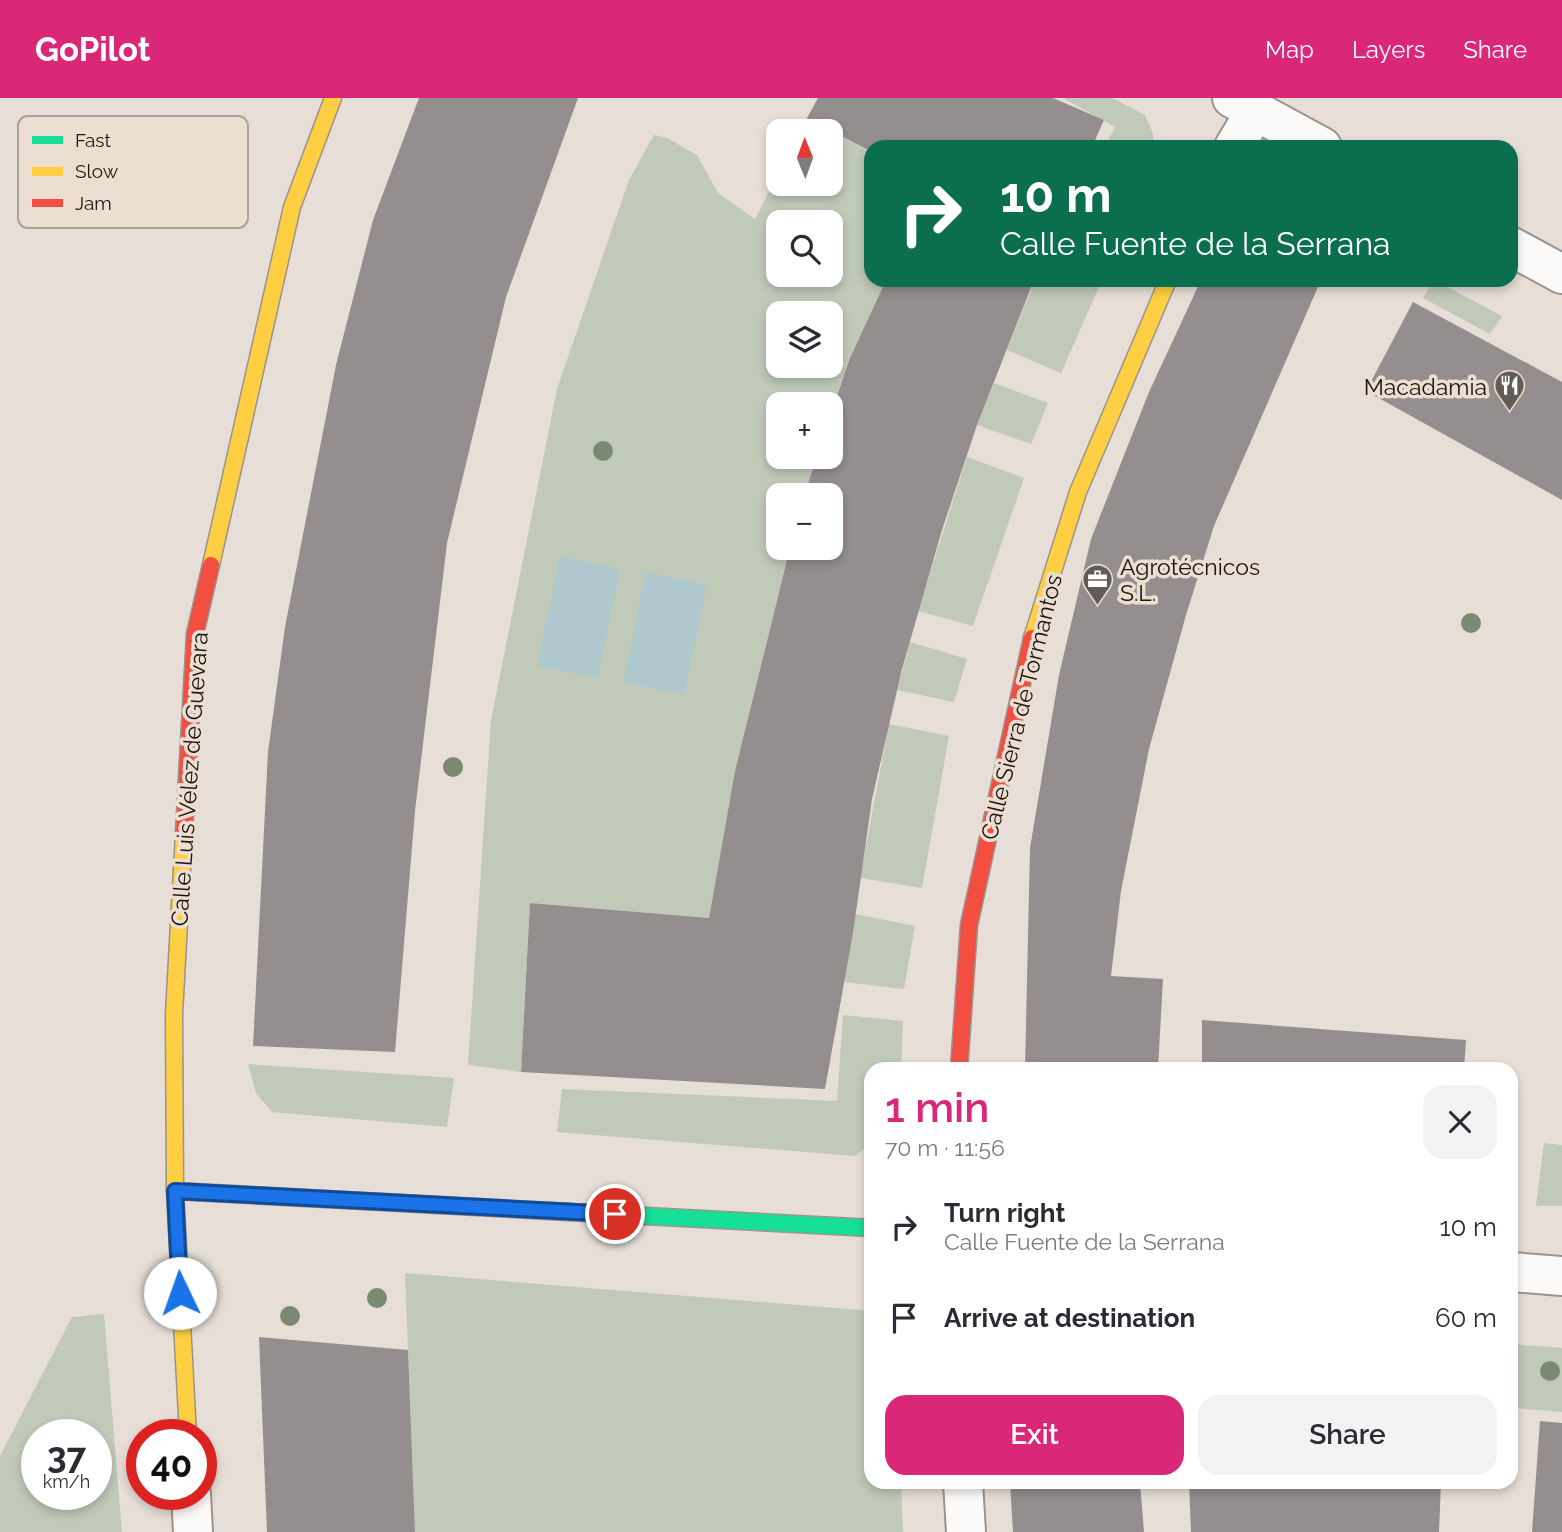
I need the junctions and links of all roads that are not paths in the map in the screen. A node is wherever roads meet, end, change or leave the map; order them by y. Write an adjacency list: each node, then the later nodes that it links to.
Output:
1 (333, 98): 9 (street, Calle Luis Vélez de Guevara)
2 (1244, 105): 3 (street); 4 (street)
3 (1236, 140)
4 (1309, 140)
5 (1518, 250): 6 (street)
6 (1562, 274)
7 (1165, 287): 8 (street, Calle Sierra de Tormantos)
8 (959, 1062)
9 (175, 1191): 10 (street); 13 (street, Calle Luis Vélez de Guevara)
10 (864, 1227)
11 (1518, 1272): 12 (street)
12 (1562, 1276)
13 (187, 1419)
14 (963, 1489): 17 (street)
15 (192, 1510): 16 (street)
16 (193, 1532)
17 (966, 1532)

